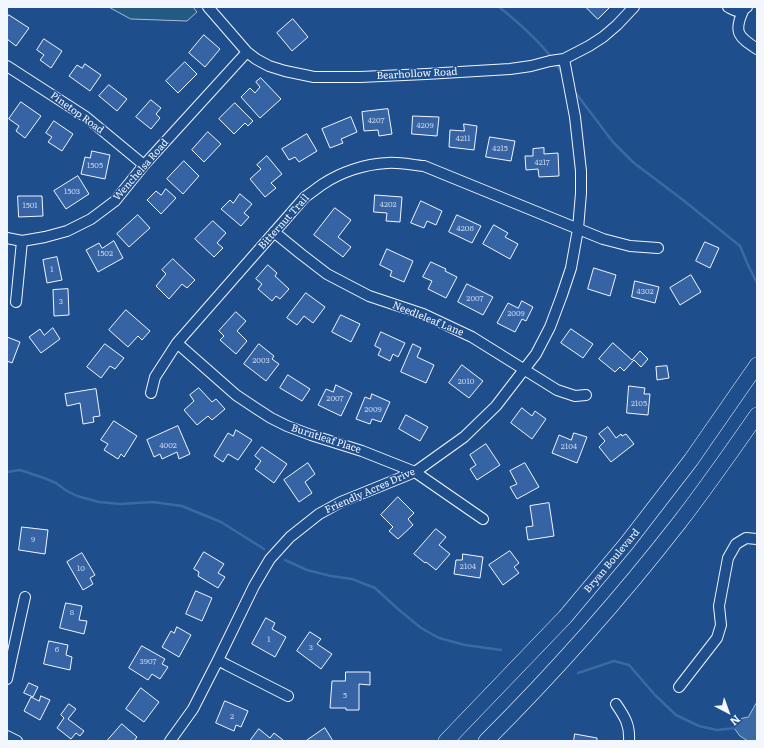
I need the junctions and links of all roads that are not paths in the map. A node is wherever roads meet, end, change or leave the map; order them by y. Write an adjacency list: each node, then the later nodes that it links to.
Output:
1 (208, 7): 6 (street, Bearhollow Road)
2 (634, 7): 7 (street, Bearhollow Road)
3 (728, 7): 4 (street)
4 (745, 9): 5 (street)
5 (757, 49)
6 (247, 52): 7 (street, Bearhollow Road); 9 (street, Wenchelsa Road)
7 (564, 59): 10 (street, Friendly Acres Drive)
8 (7, 66): 9 (street, Pinetop Road)
9 (144, 165): 13 (street, Wenchelsa Road)
10 (578, 230): 11 (street, Bitternut Trail); 14 (street, Bitternut Trail); 18 (street, Friendly Acres Drive)
11 (274, 232): 16 (street, Bitternut Trail); 18 (street, Needleleaf Lane)
12 (7, 238): 13 (street, Wenchelsa Road)
13 (22, 241): 15 (street)
14 (658, 248)
15 (16, 302)
16 (177, 343): 19 (street, Bitternut Trail); 22 (street, Burntleaf Place)
17 (757, 365): 34 (highway, Bryan Boulevard)
18 (524, 370): 20 (street, Needleleaf Lane); 22 (street, Friendly Acres Drive)
19 (151, 393)
20 (586, 395)
21 (757, 415): 35 (highway)
22 (415, 472): 23 (street, Burntleaf Place); 26 (street, Friendly Acres Drive)
23 (484, 519)
24 (757, 539): 28 (street)
25 (25, 597): 27 (street)
26 (218, 660): 29 (street); 33 (street, Friendly Acres Drive)
27 (7, 679)
28 (679, 687)
29 (288, 696)
30 (616, 704): 36 (street)
31 (7, 736): 32 (street)
32 (17, 741)
33 (170, 741)
34 (446, 741)
35 (486, 741)
36 (629, 741)

